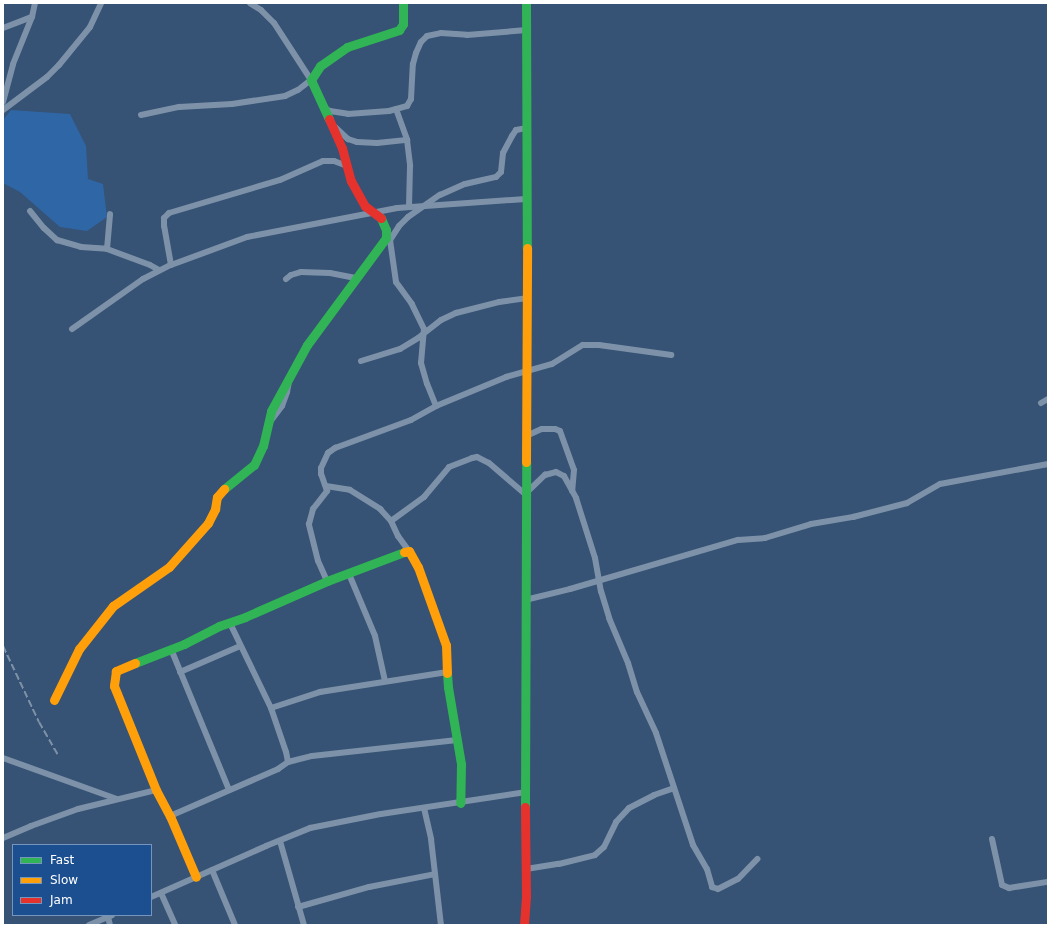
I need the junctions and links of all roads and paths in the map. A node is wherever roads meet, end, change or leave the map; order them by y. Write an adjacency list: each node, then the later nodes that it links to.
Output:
1 (35, 3): 6 (street)
2 (101, 3): 13 (street)
3 (250, 3): 9 (street)
4 (402, 3): 9 (street)
5 (526, 3): 8 (street)
6 (32, 17): 7 (street); 10 (street)
7 (3, 28)
8 (527, 30): 12 (street); 16 (street)
9 (311, 80): 11 (street); 14 (street)
10 (3, 102)
11 (322, 107): 12 (street); 15 (street)
12 (396, 109): 17 (street)
13 (3, 110)
14 (141, 115)
15 (328, 120): 17 (street); 18 (street)
16 (526, 128): 19 (street); 20 (street)
17 (407, 140): 21 (street)
18 (346, 166): 23 (street); 26 (street)
19 (526, 199): 20 (street); 30 (street)
20 (424, 206): 21 (street); 32 (street)
21 (409, 207): 23 (street)
22 (30, 211): 25 (street)
23 (376, 212): 26 (street); 28 (street)
24 (110, 214): 25 (street)
25 (108, 249): 27 (street)
26 (171, 265): 27 (street)
27 (159, 270): 31 (street)
28 (356, 278): 29 (street); 56 (street)
29 (286, 279)
30 (527, 298): 32 (street); 35 (street)
31 (72, 329)
32 (424, 333): 34 (street); 38 (street)
33 (670, 355): 35 (street)
34 (361, 362)
35 (526, 371): 38 (street); 39 (street)
36 (1048, 399): 37 (street)
37 (1041, 403)
38 (436, 406): 41 (street)
39 (526, 436): 42 (street); 43 (street)
40 (1048, 464): 48 (street)
41 (326, 486): 44 (street); 47 (street)
42 (572, 491): 43 (street); 48 (street)
43 (525, 494): 44 (street); 49 (street)
44 (391, 521): 45 (street)
45 (409, 551): 46 (street); 54 (street)
46 (349, 574): 47 (street); 55 (street)
47 (327, 581): 50 (street)
48 (599, 581): 49 (street); 61 (street)
49 (525, 600): 64 (street)
50 (230, 623): 51 (street); 52 (street)
51 (240, 646): 53 (street); 57 (street)
52 (171, 649): 53 (street); 62 (street)
53 (180, 672): 63 (street)
54 (447, 672): 55 (street); 58 (street)
55 (386, 681): 57 (street)
56 (54, 700)
57 (271, 708): 60 (street)
58 (457, 740): 60 (street); 66 (street)
59 (3, 758): 65 (street)
60 (288, 762): 63 (street)
61 (674, 788): 72 (street); 73 (street)
62 (156, 790): 65 (street); 68 (street)
63 (229, 790): 68 (street)
64 (526, 792): 66 (street); 73 (street)
65 (117, 799): 69 (street)
66 (460, 803): 67 (street)
67 (424, 808): 71 (street); 75 (street)
68 (170, 816): 76 (street)
69 (3, 838)
70 (992, 839): 77 (street)
71 (280, 841): 74 (street); 80 (street)
72 (757, 859)
73 (526, 869): 88 (street)
74 (212, 870): 76 (street); 85 (street)
75 (435, 874): 80 (street); 87 (street)
76 (196, 877): 78 (street)
77 (1048, 882)
78 (161, 893): 79 (street); 84 (street)
79 (152, 897)
80 (298, 907): 86 (street)
81 (110, 916): 82 (street); 83 (street)
82 (89, 925)
83 (110, 925)
84 (175, 925)
85 (235, 925)
86 (304, 925)
87 (439, 925)
88 (524, 925)

